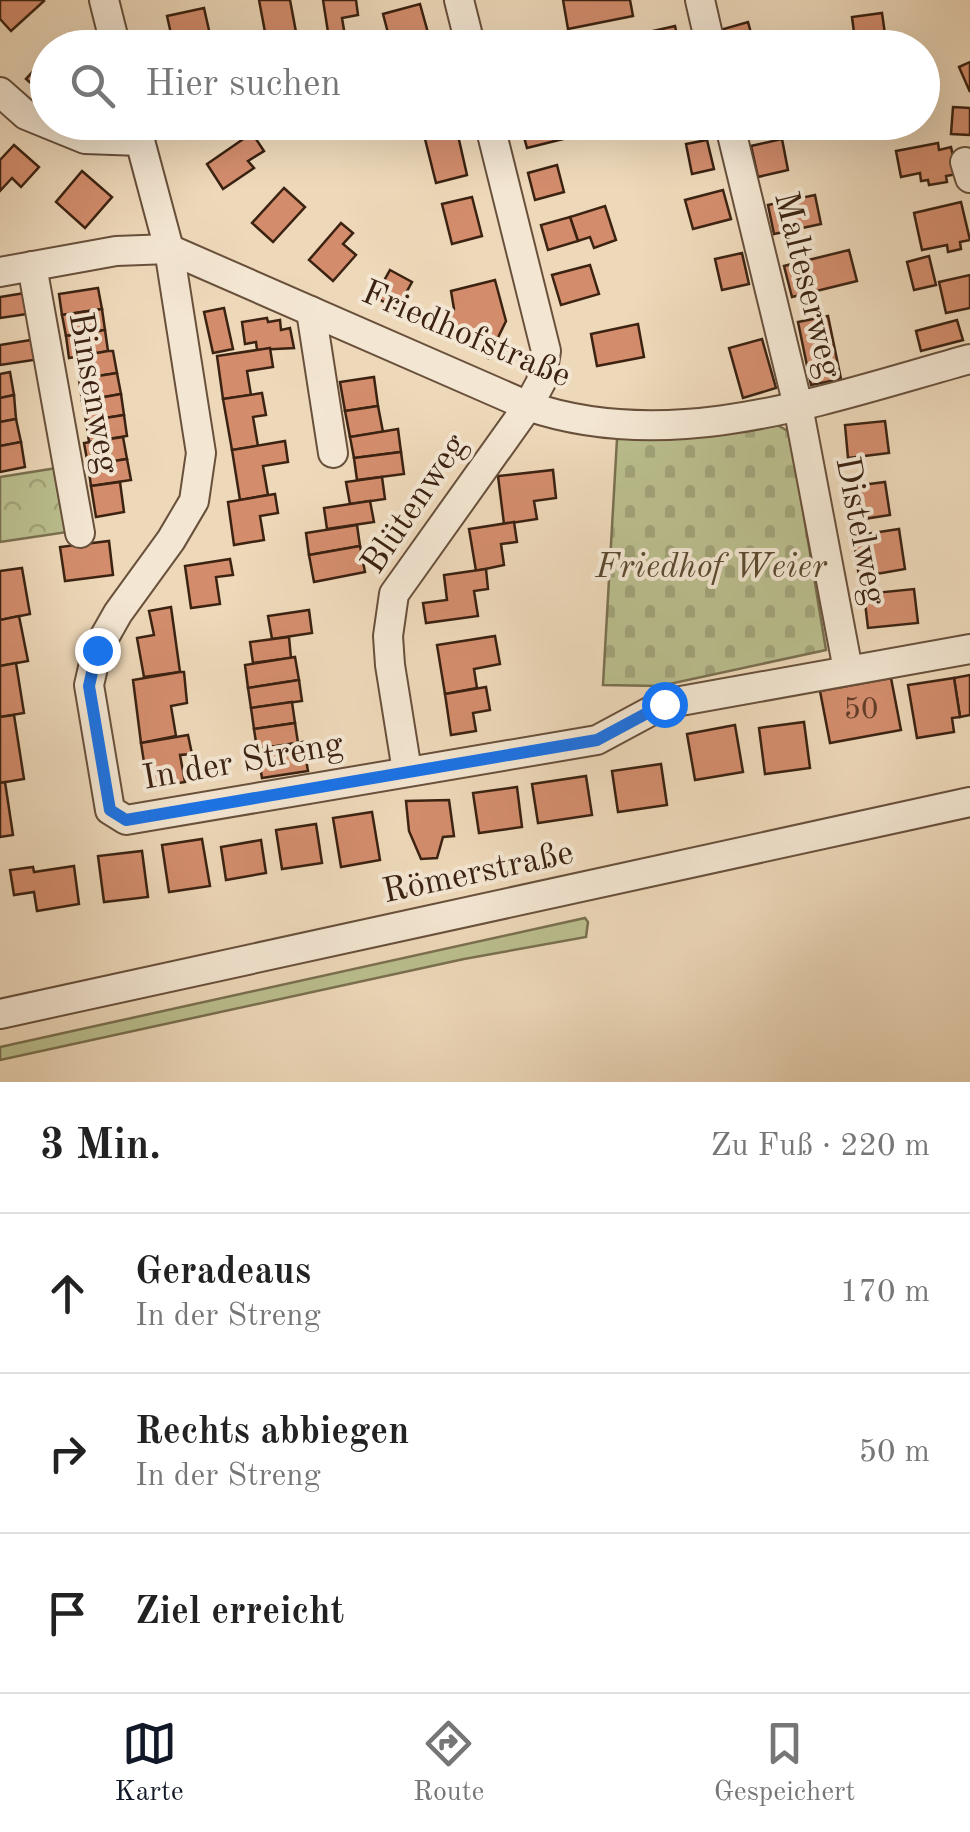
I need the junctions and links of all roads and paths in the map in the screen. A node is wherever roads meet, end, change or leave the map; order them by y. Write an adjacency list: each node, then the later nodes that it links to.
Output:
1 (104, 0): 4 (street)
2 (459, 0): 5 (street)
3 (700, 0): 6 (street)
4 (112, 30)
5 (466, 30)
6 (707, 30)
7 (0, 92): 8 (street)
8 (30, 117)
9 (139, 140): 12 (street, In der Streng)
10 (494, 140): 17 (street, Blütenweg)
11 (733, 140): 18 (street, Malteserweg)
12 (168, 249): 13 (street, Friedhofstraße); 15 (street, Friedhofstraße); 23 (street, In der Streng)
13 (32, 266): 14 (street, Friedhofstraße); 20 (street, Binsenweg)
14 (0, 272)
15 (312, 310): 17 (street, Friedhofstraße); 19 (street)
16 (970, 359): 18 (street, Friedhofstraße)
17 (528, 406): 18 (street, Friedhofstraße); 23 (street, Blütenweg)
18 (798, 406): 22 (street, Distelweg)
19 (333, 453)
20 (80, 534)
21 (970, 649): 22 (street, In der Streng)
22 (848, 670): 23 (street, In der Streng)
23 (408, 771)
24 (970, 802): 25 (street, Römerstraße)
25 (0, 1014)

